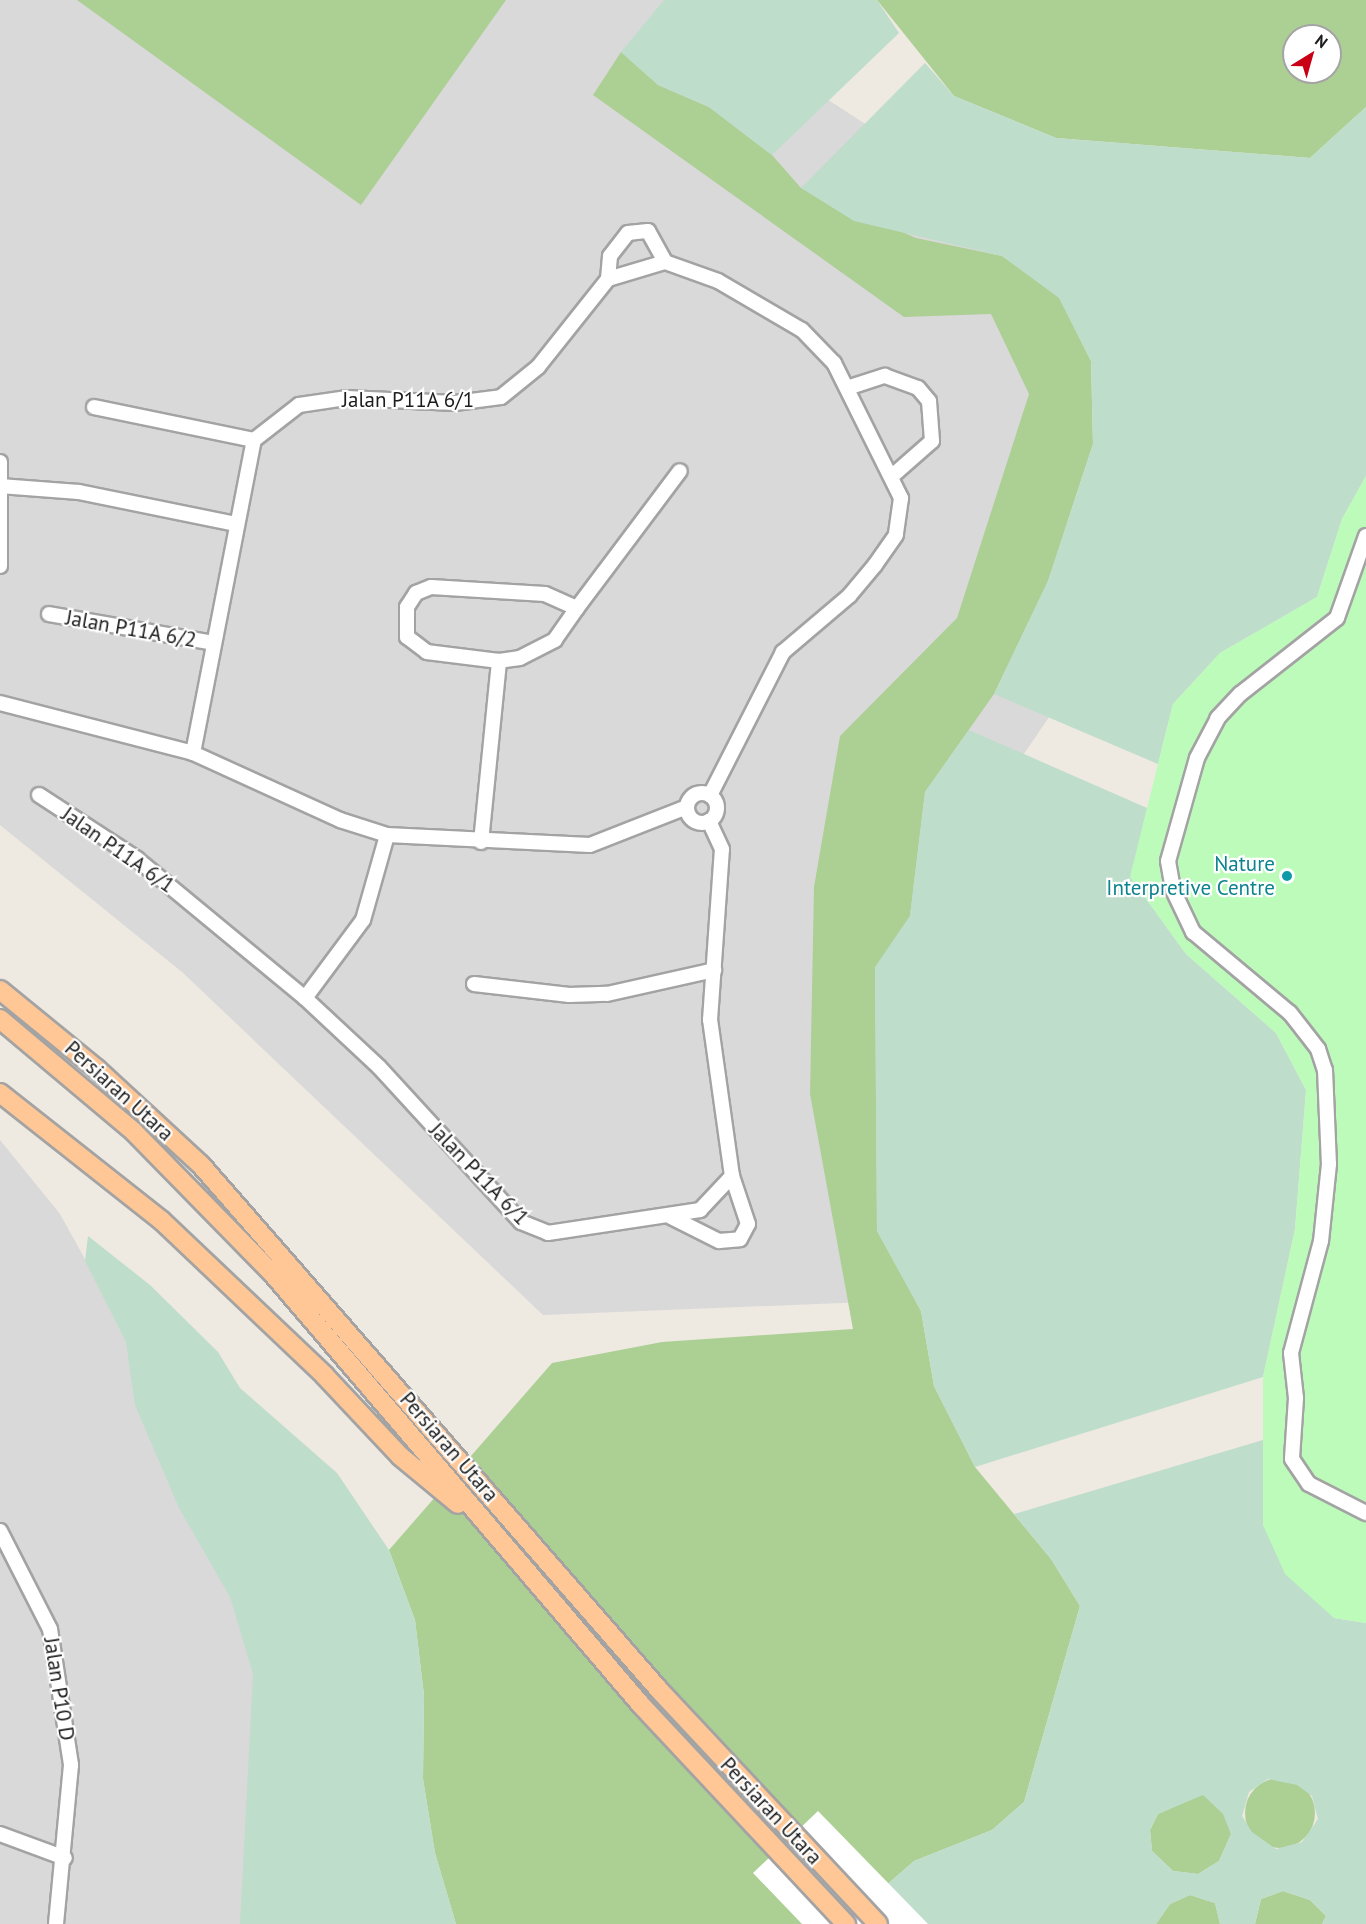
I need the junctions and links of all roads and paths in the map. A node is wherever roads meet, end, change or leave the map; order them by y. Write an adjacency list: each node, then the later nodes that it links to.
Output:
1 (665, 262): 2 (street); 2 (street); 3 (street)
2 (608, 279): 5 (street, Jalan P11A 6/1)
3 (847, 388): 8 (street); 8 (street)
4 (94, 407): 5 (street)
5 (254, 440): 10 (street)
6 (0, 462): 9 (street)
7 (680, 471): 13 (street)
8 (892, 476): 20 (street)
9 (2, 487): 10 (street); 12 (street)
10 (236, 524): 15 (street)
11 (1366, 536): 33 (street)
12 (0, 566)
13 (577, 608): 16 (street); 16 (street)
14 (49, 614): 15 (street, Jalan P11A 6/2)
15 (213, 643): 18 (street)
16 (499, 661): 24 (street)
17 (0, 703): 18 (street)
18 (193, 753): 23 (street)
19 (39, 795): 28 (street, Jalan P11A 6/1)
20 (710, 795): 21 (street); 22 (street)
21 (687, 807): 22 (street); 24 (street)
22 (709, 821): 25 (street)
23 (387, 835): 24 (street); 28 (street)
24 (481, 842)
25 (714, 970): 26 (street); 31 (street)
26 (474, 984)
27 (0, 990): 40 (main road, Persiaran Utara)
28 (306, 998): 32 (street, Jalan P11A 6/1)
29 (0, 1019): 35 (main road, Persiaran Utara)
30 (0, 1093): 35 (main road)
31 (732, 1176): 32 (street, Jalan P11A 6/1); 32 (street)
32 (671, 1217)
33 (1366, 1513)
34 (0, 1531): 37 (street, Jalan P10 D)
35 (494, 1534): 39 (main road, Persiaran Utara)
36 (0, 1834): 37 (street)
37 (65, 1858): 38 (street, Jalan P10 D)
38 (56, 1924)
39 (846, 1924)
40 (878, 1924)

